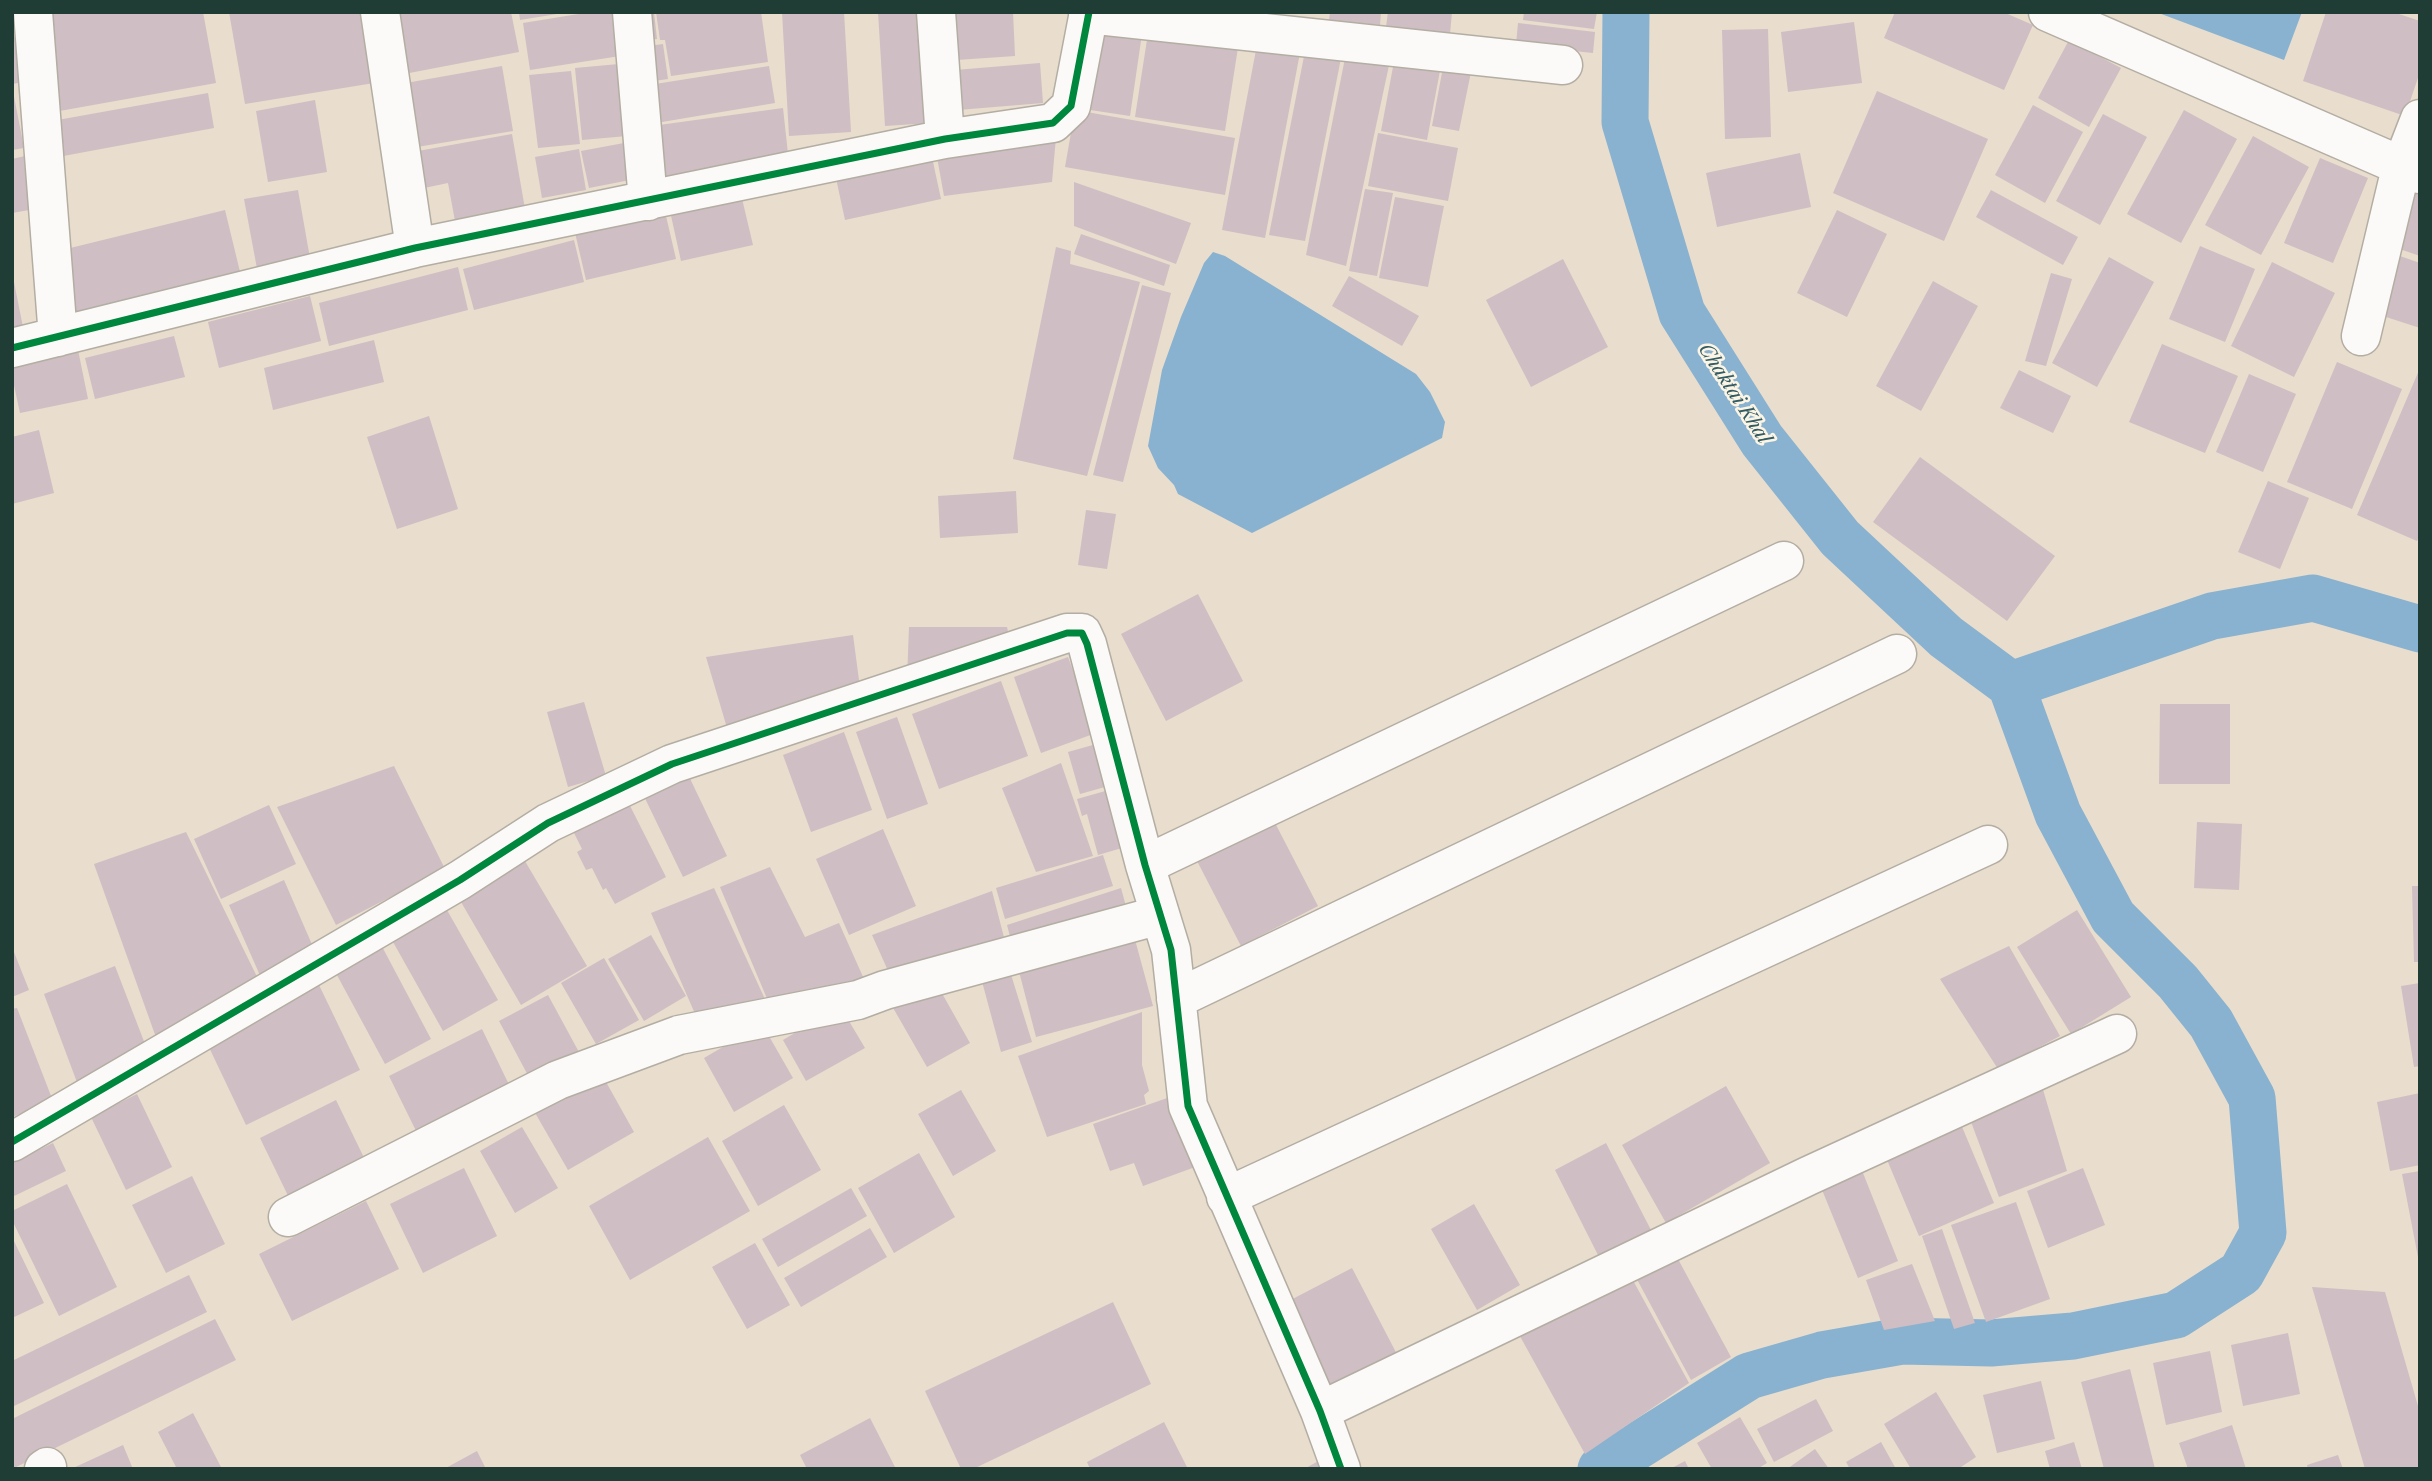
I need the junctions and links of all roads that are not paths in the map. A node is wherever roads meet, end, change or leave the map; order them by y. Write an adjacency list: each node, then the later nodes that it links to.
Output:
1 (33, 12): 14 (street)
2 (380, 12): 12 (street)
3 (632, 12): 11 (street)
4 (936, 12): 9 (street)
5 (2048, 12): 10 (street)
6 (1089, 13): 7 (street); 9 (street)
7 (1563, 65)
8 (2420, 119): 10 (street)
9 (945, 139): 11 (street)
10 (2410, 171): 13 (street)
11 (648, 201): 12 (street)
12 (415, 248): 14 (street)
13 (2361, 336)
14 (58, 338): 15 (street)
15 (12, 348)
16 (1784, 561): 19 (street)
17 (1897, 654): 21 (street)
18 (1988, 845): 24 (street)
19 (1145, 865): 20 (street); 23 (street)
20 (1160, 915): 21 (street); 25 (street)
21 (1176, 999): 24 (street)
22 (2118, 1034): 26 (street)
23 (12, 1142)
24 (1226, 1197): 26 (street)
25 (288, 1217)
26 (1320, 1411): 27 (street)
27 (1341, 1469)

